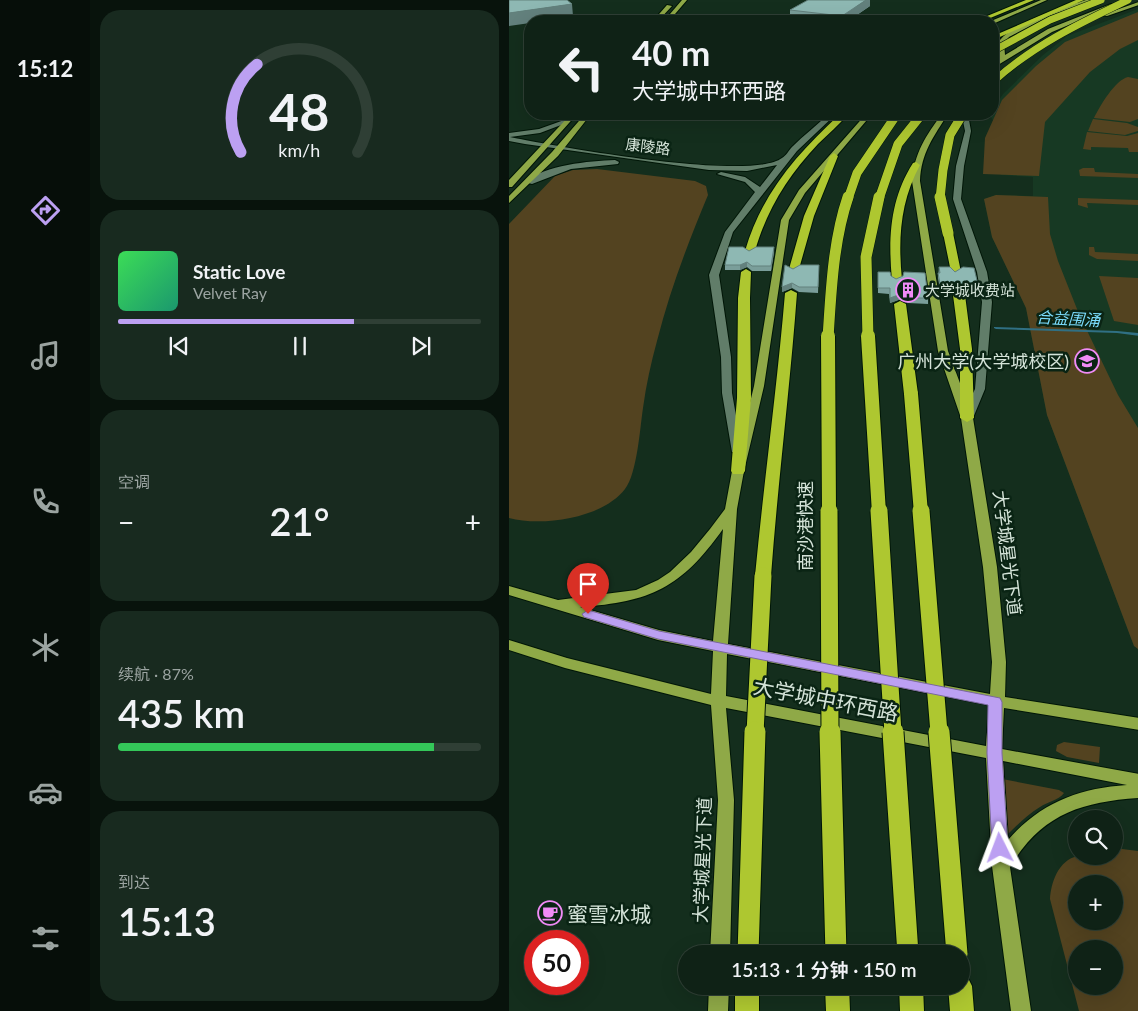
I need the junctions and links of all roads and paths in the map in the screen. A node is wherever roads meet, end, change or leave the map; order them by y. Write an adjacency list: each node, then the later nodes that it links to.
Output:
1 (674, 0): 10 (main road)
2 (685, 0): 11 (main road)
3 (1031, 0): 12 (highway)
4 (1045, 0): 13 (main road)
5 (1081, 0): 15 (highway)
6 (1091, 0): 17 (main road)
7 (1101, 0): 16 (highway, bridge)
8 (1129, 0): 14 (main road); 19 (highway, bridge)
9 (1138, 3): 14 (main road)
10 (660, 15)
11 (671, 15)
12 (993, 15)
13 (999, 19)
14 (1057, 29): 17 (main road)
15 (999, 35)
16 (999, 48)
17 (1003, 58): 18 (main road)
18 (999, 61)
19 (999, 75)
20 (583, 120): 34 (main road)
21 (826, 120): 36 (street)
22 (838, 120): 43 (highway)
23 (864, 120): 35 (main road, 大学城星光下道)
24 (893, 120): 67 (highway, 南沙港快速, bridge)
25 (917, 120): 68 (highway, bridge)
26 (940, 120): 38 (main road, 大学城星光下道)
27 (960, 120): 46 (highway, bridge)
28 (966, 120): 51 (street)
29 (567, 121): 30 (street); 33 (main road)
30 (509, 135)
31 (509, 139): 33 (street, 康陵路)
32 (509, 145): 33 (street, 康陵路)
33 (543, 149): 34 (street, 康陵路); 40 (main road)
34 (557, 151): 36 (street, 康陵路); 37 (street, 康陵路); 39 (main road)
35 (834, 156): 44 (highway); 52 (main road, 大学城星光下道)
36 (783, 161): 41 (street)
37 (616, 162): 39 (street); 41 (street, 康陵路)
38 (916, 165): 47 (highway); 51 (main road, 大学城星光下道)
39 (529, 182): 42 (main road)
40 (509, 185)
41 (759, 192): 52 (street)
42 (509, 201)
43 (749, 251)
44 (794, 269)
45 (746, 272): 52 (highway)
46 (956, 272)
47 (897, 280)
48 (791, 293): 66 (highway, bridge)
49 (959, 295): 51 (highway)
50 (900, 304): 69 (highway, bridge)
51 (967, 418): 59 (main road, 大学城星光下道)
52 (738, 471): 53 (main road, 大学城星光下道)
53 (731, 509): 55 (main road); 57 (main road, 大学城星光下道)
54 (509, 590): 55 (main road, 大学城中环西路)
55 (553, 604): 57 (main road, 大学城中环西路)
56 (509, 645): 58 (main road, 大学城中环西路)
57 (720, 648): 58 (main road, 大学城星光下道); 59 (main road, 大学城中环西路)
58 (718, 700): 61 (main road, 大学城中环西路); 65 (main road, 大学城星光下道)
59 (995, 702): 60 (main road, 大学城中环西路); 61 (main road, 大学城星光下道)
60 (1138, 724)
61 (994, 753): 62 (main road, 大学城中环西路); 64 (main road, 大学城星光下道)
62 (1138, 780)
63 (1138, 791): 64 (main road)
64 (1001, 866): 80 (main road, 大学城星光下道)
65 (720, 945)
66 (748, 945)
67 (836, 945)
68 (907, 945)
69 (956, 945)
70 (719, 995): 75 (main road)
71 (747, 995): 76 (highway)
72 (837, 995): 77 (highway)
73 (911, 995): 78 (highway)
74 (961, 995): 79 (highway)
75 (718, 1011)
76 (747, 1011)
77 (838, 1011)
78 (912, 1011)
79 (962, 1011)
80 (1021, 1011)

